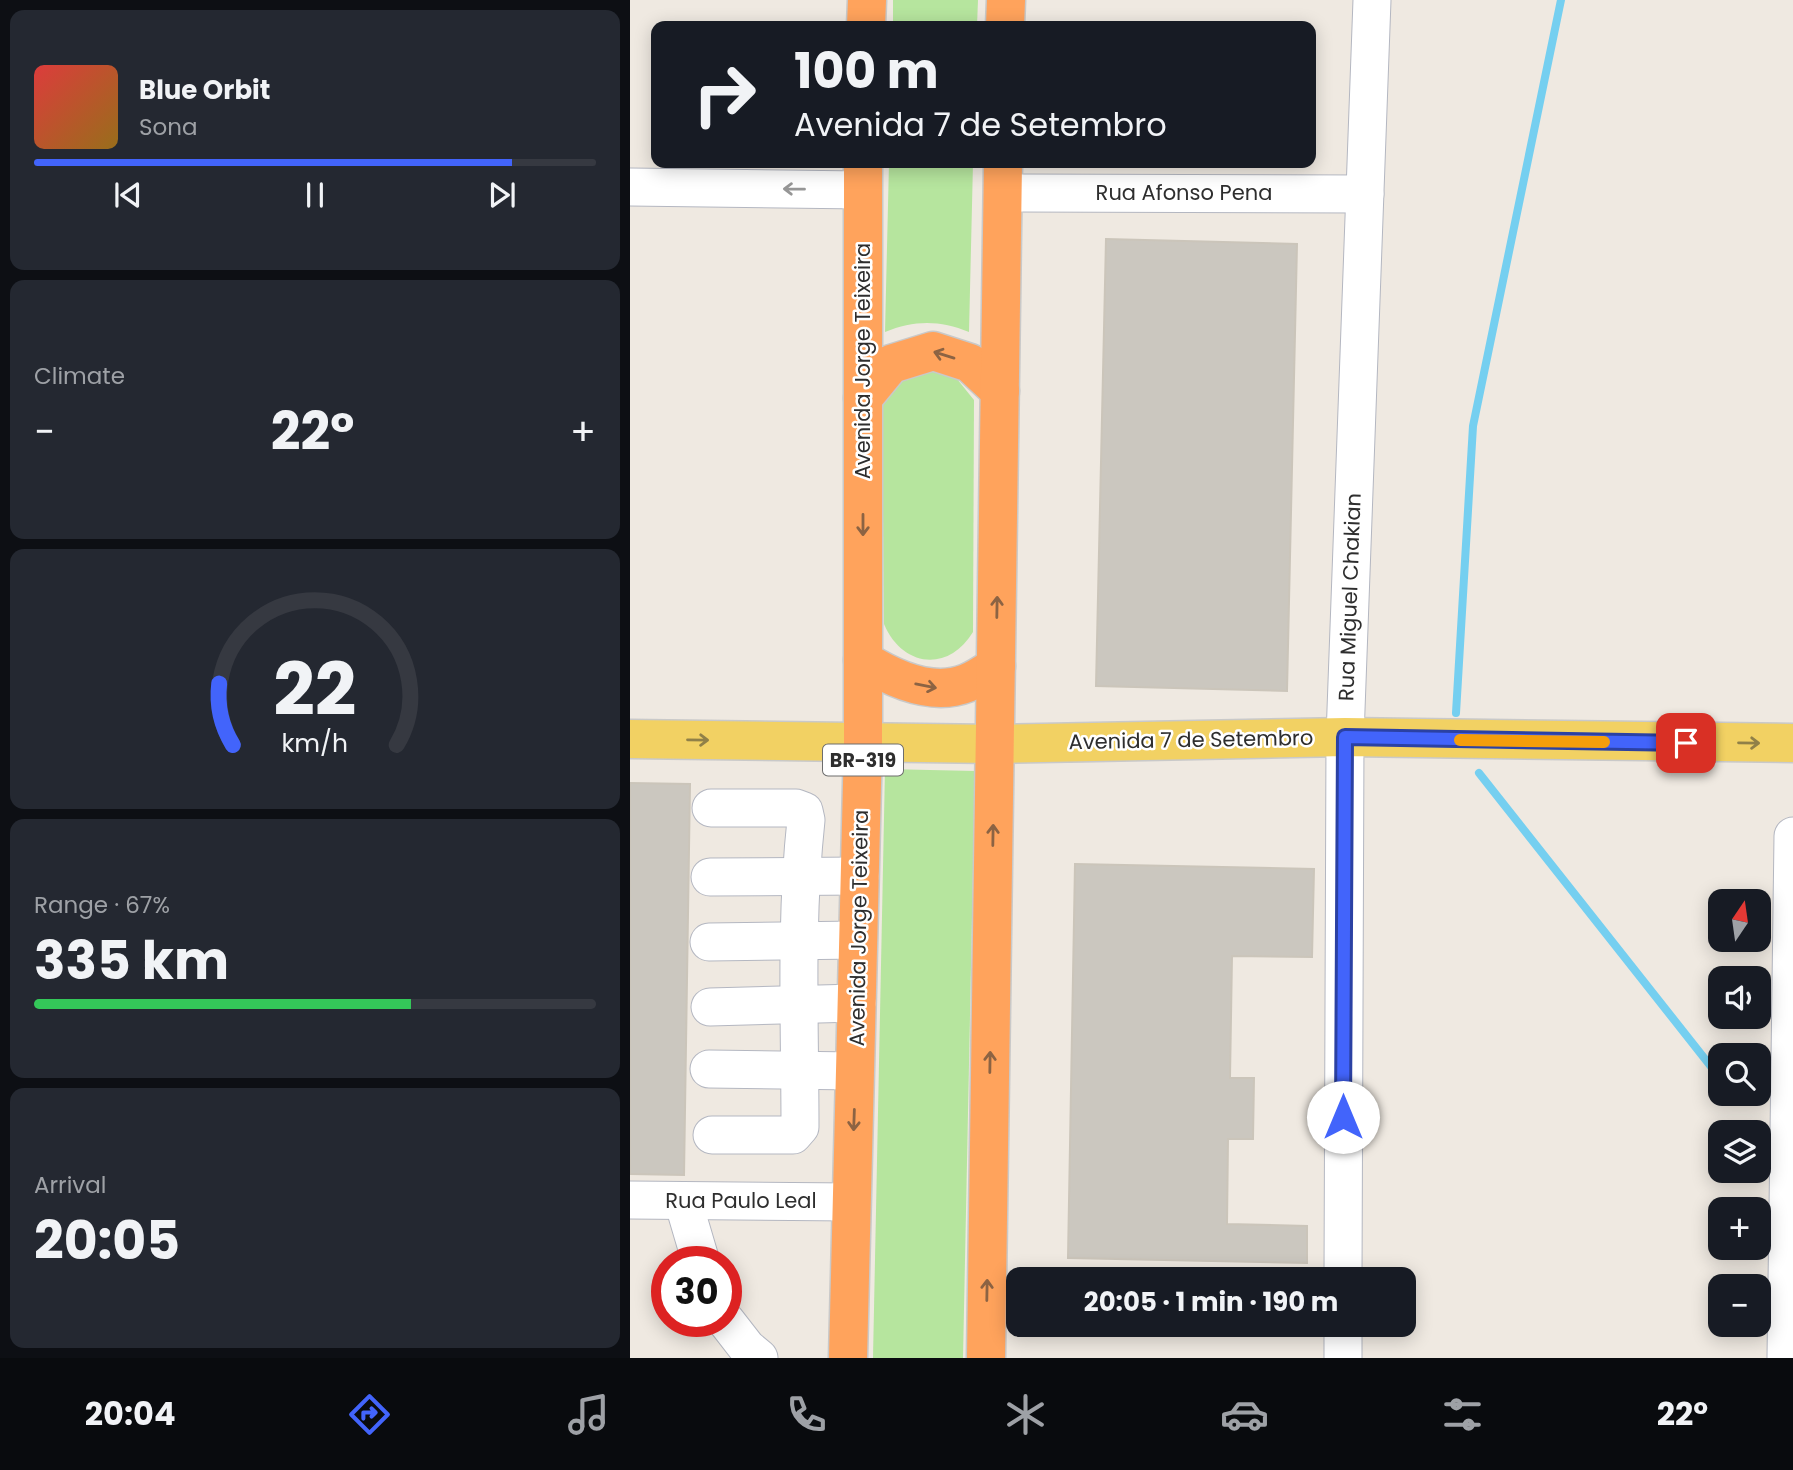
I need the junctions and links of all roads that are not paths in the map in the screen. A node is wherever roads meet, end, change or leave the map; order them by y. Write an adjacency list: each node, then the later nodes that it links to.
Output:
1 (867, 0): 4 (highway)
2 (1006, 0): 5 (highway)
3 (1372, 0): 9 (street, Rua Miguel Chakian)
4 (866, 21)
5 (1005, 21)
6 (862, 176): 8 (street, one-way to 8); 11 (highway, Avenida Jorge Teixeira / BR-319)
7 (1003, 178): 9 (street, Rua Afonso Pena); 10 (highway)
8 (630, 187)
9 (1365, 194): 14 (street, Rua Miguel Chakian)
10 (1000, 391): 11 (highway, one-way to 11); 13 (highway, one-way to 10)
11 (863, 398): 12 (highway, Avenida Jorge Teixeira / BR-319, one-way to 12)
12 (863, 660): 13 (highway, one-way to 13); 16 (highway, Avenida Jorge Teixeira / BR-319)
13 (996, 666): 18 (highway)
14 (1345, 737): 17 (main road, Avenida 7 de Setembro, one-way to 17); 18 (main road, Avenida 7 de Setembro); 38 (street, Rua Miguel Chakian)
15 (630, 739): 16 (main road, Avenida 7 de Setembro, one-way to 16)
16 (863, 743): 18 (main road, Avenida 7 de Setembro); 21 (highway, Avenida Jorge Teixeira / BR-319)
17 (1793, 743)
18 (995, 744): 43 (highway, one-way to 18)
19 (711, 808): 23 (street)
20 (1793, 836): 45 (street)
21 (860, 876): 23 (street); 24 (highway, Avenida Jorge Teixeira / BR-319)
22 (710, 877): 23 (street)
23 (800, 877): 26 (street)
24 (858, 940): 26 (street); 27 (highway, Avenida Jorge Teixeira / BR-319)
25 (709, 942): 26 (street)
26 (799, 942): 28 (street)
27 (858, 1003): 28 (street); 32 (highway, Avenida Jorge Teixeira / BR-319)
28 (798, 1004): 29 (street); 31 (street)
29 (710, 1007)
30 (709, 1069): 31 (street)
31 (800, 1069): 32 (street); 33 (street)
32 (855, 1071): 36 (highway, Avenida Jorge Teixeira / BR-319, one-way to 36)
33 (712, 1135)
34 (630, 1200): 35 (street, Rua Paulo Leal)
35 (683, 1201): 36 (street, Rua Paulo Leal); 37 (street)
36 (851, 1202): 42 (highway, Avenida Jorge Teixeira / BR-319)
37 (696, 1246)
38 (1343, 1267)
39 (738, 1337): 41 (street)
40 (1343, 1337): 44 (street)
41 (759, 1358)
42 (848, 1358)
43 (986, 1358)
44 (1343, 1358)
45 (1787, 1358)

